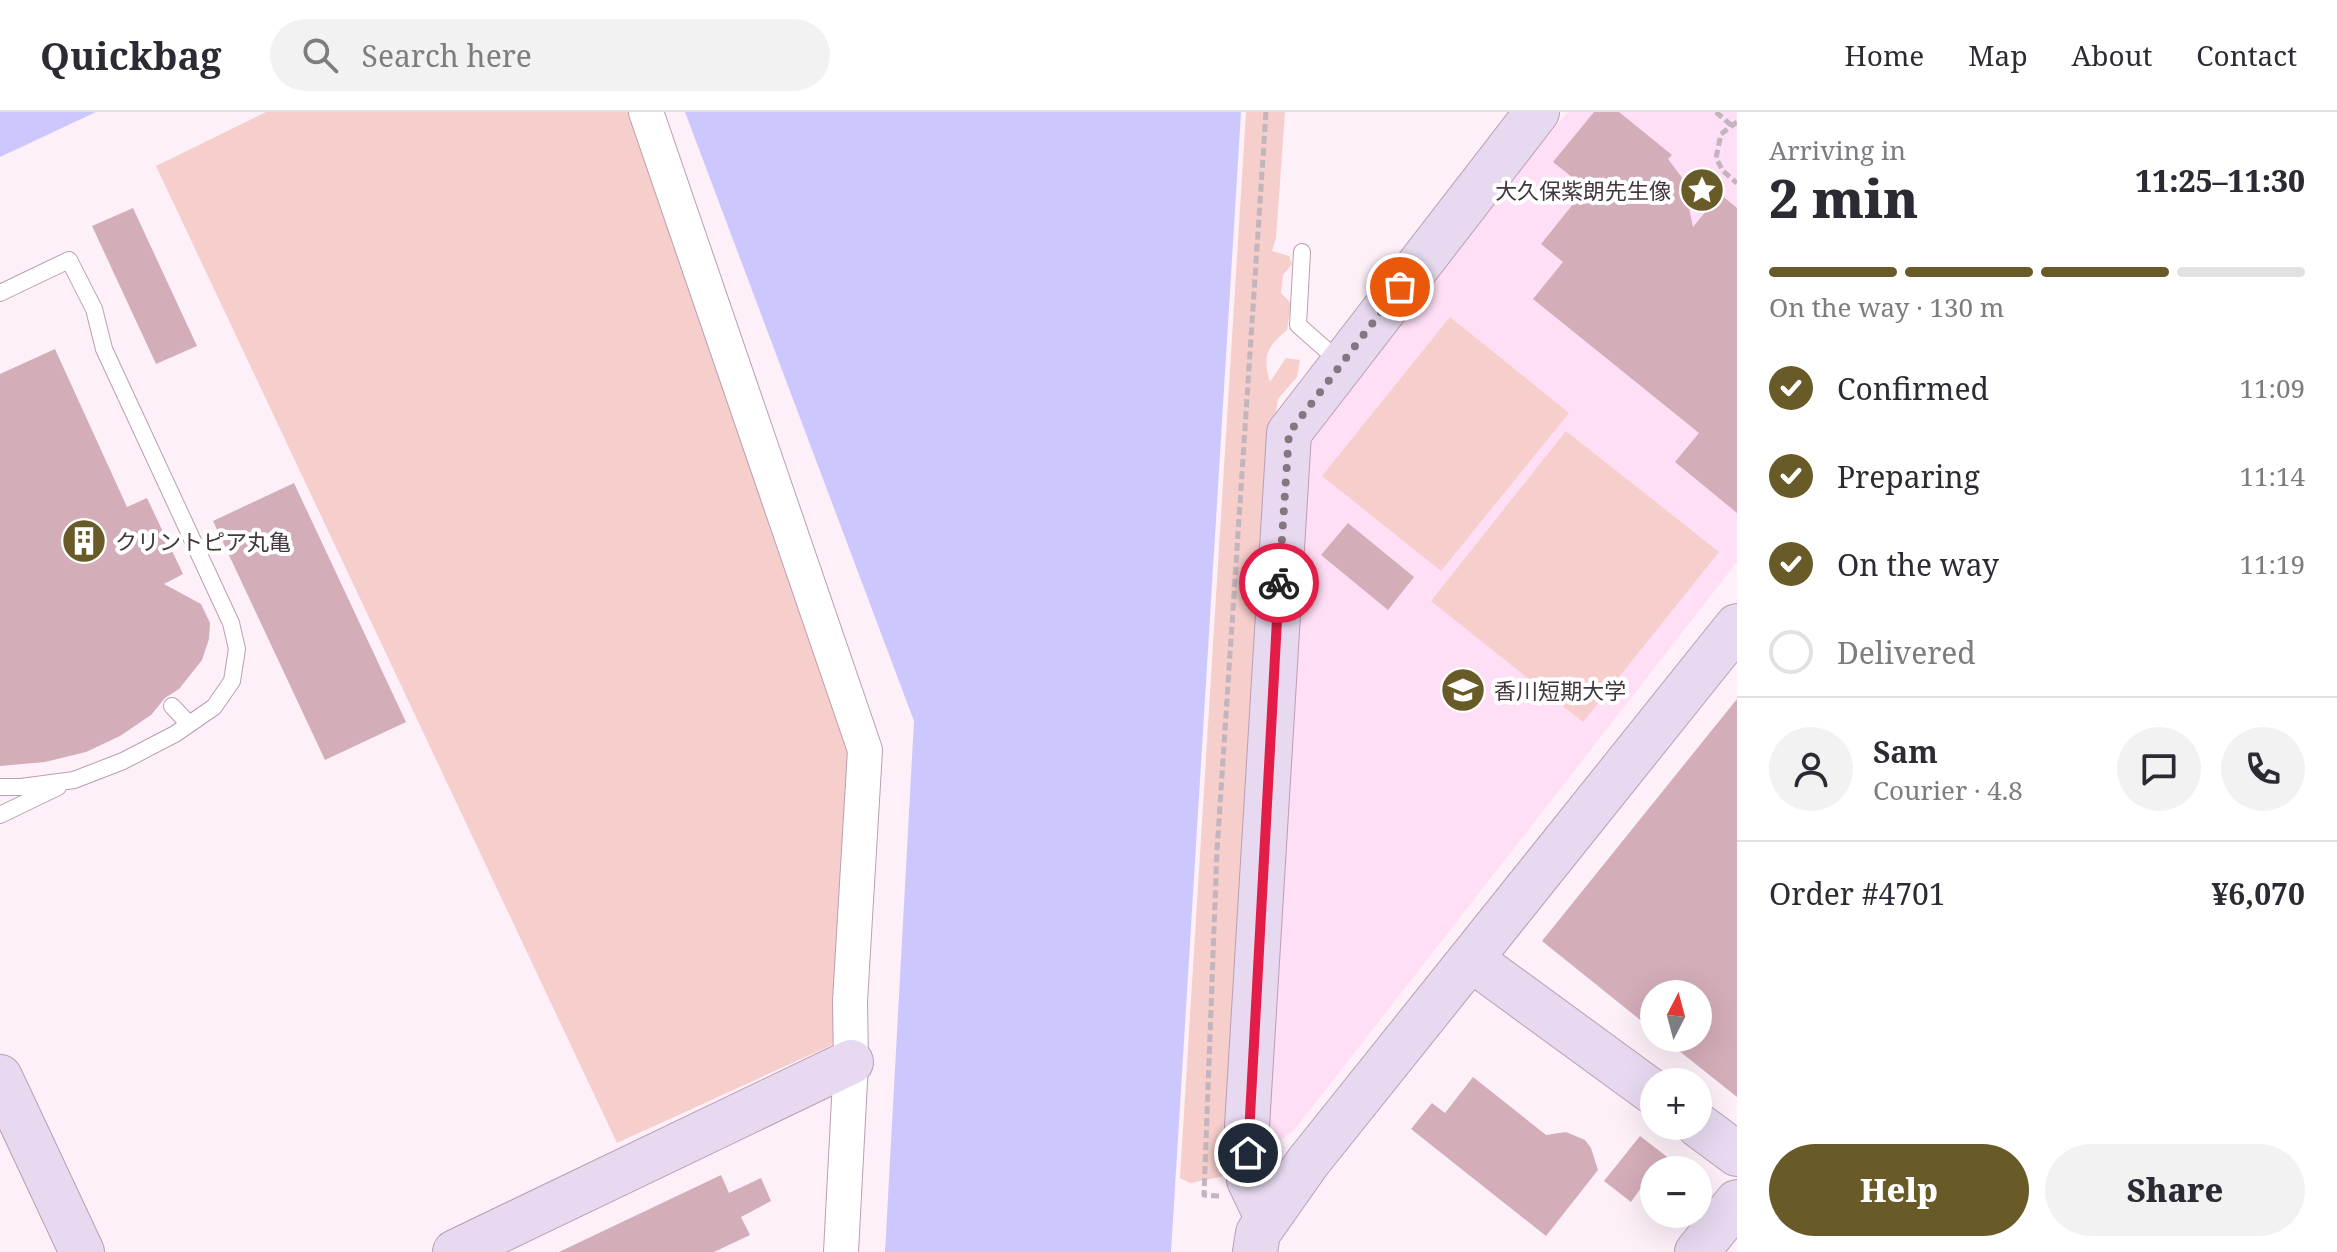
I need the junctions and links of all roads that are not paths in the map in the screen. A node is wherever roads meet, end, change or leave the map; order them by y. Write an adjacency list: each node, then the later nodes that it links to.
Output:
1 (646, 112): 13 (street)
2 (1537, 112): 5 (street)
3 (1302, 252): 5 (lane)
4 (0, 293): 8 (lane)
5 (1341, 363): 19 (street)
6 (1737, 626): 12 (street)
7 (172, 706): 8 (lane)
8 (189, 724): 9 (lane)
9 (74, 780): 10 (lane); 11 (lane)
10 (0, 787)
11 (0, 815)
12 (1472, 960): 15 (street); 19 (street)
13 (851, 1062): 21 (street); 22 (street)
14 (0, 1077): 20 (street)
15 (1640, 1083)
16 (1712, 1135): 17 (street)
17 (1737, 1154)
18 (1737, 1202): 23 (street)
19 (1261, 1235)
20 (82, 1252)
21 (455, 1252)
22 (841, 1252)
23 (1697, 1252)

